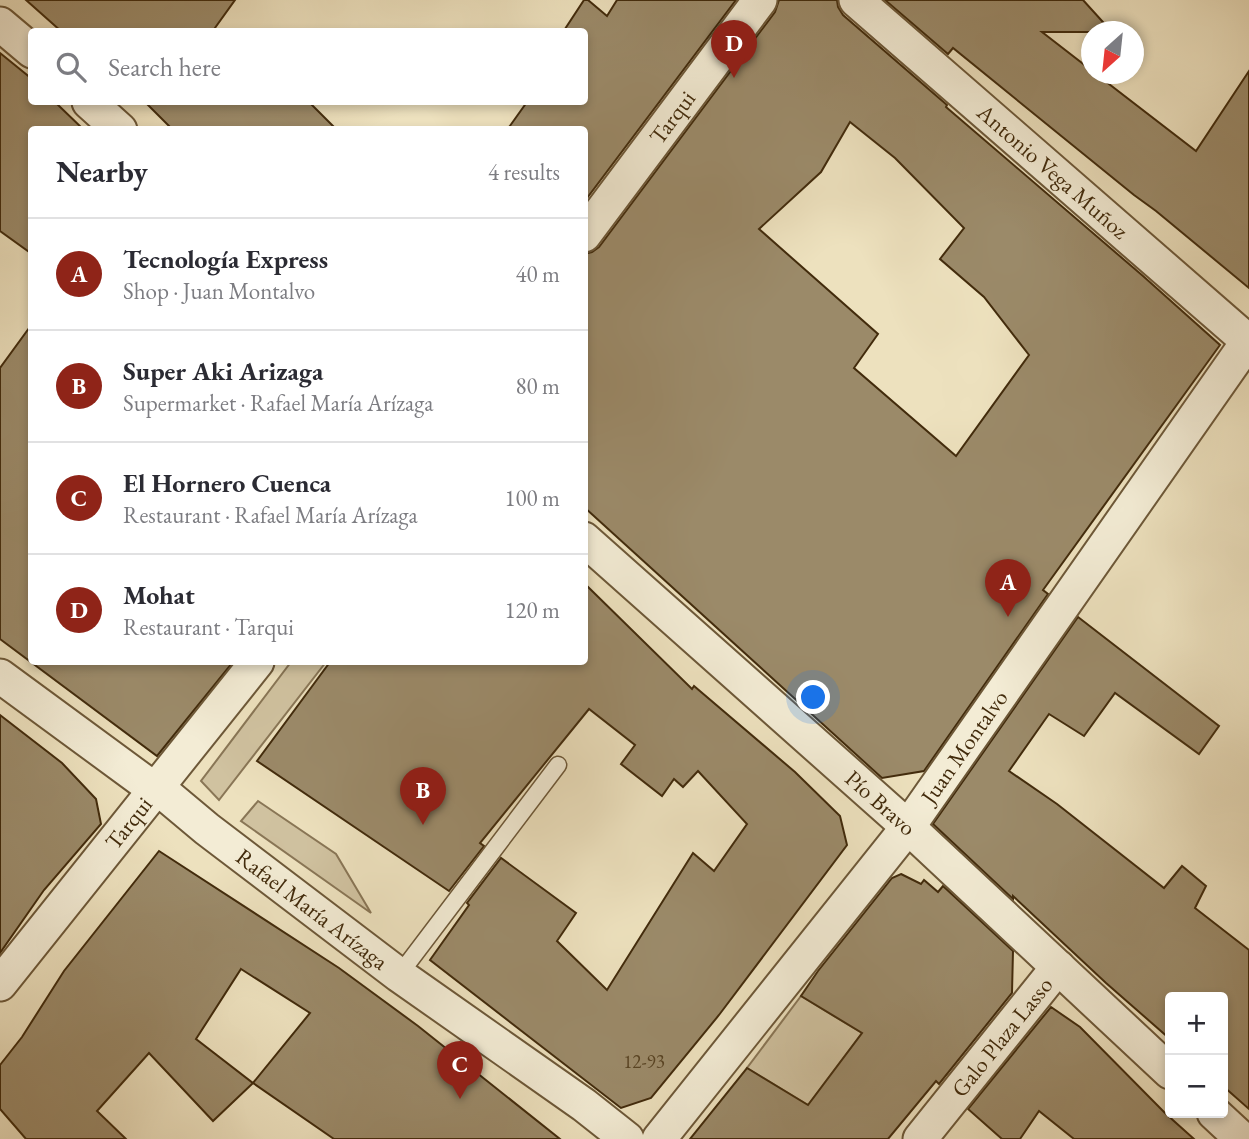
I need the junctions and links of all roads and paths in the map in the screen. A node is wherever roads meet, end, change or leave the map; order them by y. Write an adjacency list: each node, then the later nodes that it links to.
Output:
1 (760, 0): 7 (street, Tarqui)
2 (856, 0): 8 (street, Antonio Vega Muñoz)
3 (0, 24): 4 (street)
4 (28, 48)
5 (92, 105): 6 (street)
6 (116, 126)
7 (588, 230)
8 (1249, 341): 14 (street, Juan Montalvo)
9 (588, 543): 14 (street, Pío Bravo)
10 (255, 665): 13 (street, Tarqui)
11 (0, 676): 13 (street, Rafael María Arízaga)
12 (558, 765): 16 (lane)
13 (158, 788): 16 (street, Rafael María Arízaga); 17 (street, Tarqui)
14 (908, 827): 15 (street, Pío Bravo); 21 (street, Juan Montalvo)
15 (1058, 967): 18 (street, Pío Bravo); 22 (street, Galo Plaza Lasso)
16 (399, 975): 20 (street, Rafael María Arízaga)
17 (0, 984)
18 (1165, 1067)
19 (1219, 1118): 23 (street)
20 (627, 1139)
21 (659, 1139)
22 (920, 1139)
23 (1242, 1139)

